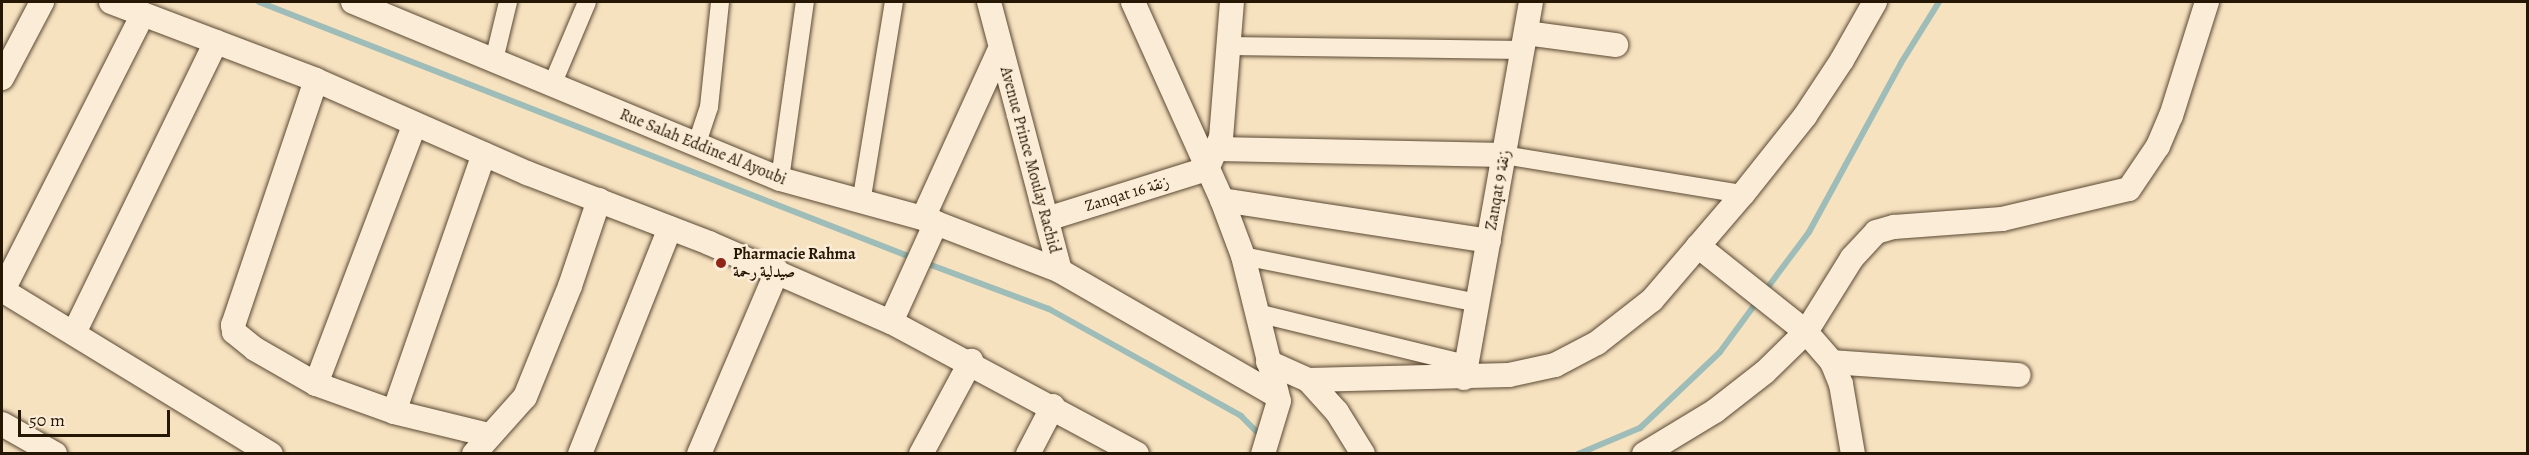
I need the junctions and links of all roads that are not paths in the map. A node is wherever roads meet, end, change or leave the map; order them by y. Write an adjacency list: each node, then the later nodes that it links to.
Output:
1 (42, 2): 22 (street)
2 (111, 2): 15 (street)
3 (353, 2): 21 (street, Rue Salah Eddine Al Ayoubi)
4 (508, 2): 21 (street)
5 (587, 2): 24 (street)
6 (720, 2): 26 (street)
7 (805, 2): 30 (street)
8 (894, 2): 34 (street)
9 (989, 2): 20 (street, Avenue Prince Moulay Rachid)
10 (1133, 2): 29 (street)
11 (1232, 2): 19 (street)
12 (1531, 2): 16 (street, Zanqat 9 زنقة)
13 (1875, 2): 31 (street)
14 (2207, 2): 48 (street)
15 (143, 14): 17 (street); 43 (street)
16 (1524, 41): 18 (street); 19 (street); 28 (street, Zanqat 9 زنقة)
17 (216, 42): 23 (street); 47 (street)
18 (1616, 45)
19 (1228, 46): 29 (street)
20 (1000, 49): 35 (street, Avenue Prince Moulay Rachid); 36 (street, Avenue Prince Moulay Rachid)
21 (494, 60): 24 (street, Rue Salah Eddine Al Ayoubi)
22 (2, 78)
23 (316, 80): 25 (street); 55 (street)
24 (552, 85): 26 (street, Rue Salah Eddine Al Ayoubi)
25 (415, 124): 27 (street); 55 (street)
26 (696, 146): 30 (street, Rue Salah Eddine Al Ayoubi)
27 (484, 154): 32 (street); 58 (street)
28 (1504, 155): 29 (street, Zanqat 16 زنقة); 31 (street); 38 (street, Zanqat 9 زنقة)
29 (1212, 159): 33 (street); 35 (street, Zanqat 16 زنقة)
30 (780, 179): 34 (street, Rue Salah Eddine Al Ayoubi)
31 (1743, 194): 39 (street)
32 (599, 200): 37 (street); 60 (street)
33 (1222, 200): 38 (street); 40 (street)
34 (861, 203): 36 (street, Rue Salah Eddine Al Ayoubi)
35 (1047, 219): 42 (street, Avenue Prince Moulay Rachid)
36 (930, 220): 42 (street, Rue Salah Eddine Al Ayoubi); 46 (street, Avenue Prince Moulay Rachid)
37 (670, 228): 41 (street); 65 (street)
38 (1489, 241): 44 (street, Zanqat 9 زنقة)
39 (1698, 246): 48 (street); 52 (street)
40 (1243, 256): 44 (street); 45 (street)
41 (777, 271): 46 (street); 66 (street)
42 (1060, 271): 56 (street, Rue Salah Eddine Al Ayoubi)
43 (2, 290): 47 (street)
44 (1479, 303): 52 (street, Zanqat 9 زنقة)
45 (1257, 313): 50 (street); 52 (street)
46 (891, 322): 49 (street)
47 (75, 333): 63 (street)
48 (1806, 333): 51 (street); 71 (street)
49 (970, 361): 57 (street); 67 (street)
50 (1268, 362): 54 (street); 56 (street)
51 (1833, 362): 53 (street); 72 (street)
52 (1465, 371): 54 (street)
53 (2019, 375)
54 (1308, 380): 70 (street)
55 (316, 384): 58 (street)
56 (1278, 398): 69 (street)
57 (1053, 406): 61 (street); 68 (street)
58 (394, 412): 60 (street)
59 (2, 424): 62 (street)
60 (489, 435): 64 (street)
61 (1121, 450)
62 (56, 453)
63 (271, 453)
64 (474, 453)
65 (580, 453)
66 (699, 453)
67 (921, 453)
68 (1028, 453)
69 (1263, 453)
70 (1363, 453)
71 (1644, 453)
72 (1853, 453)

